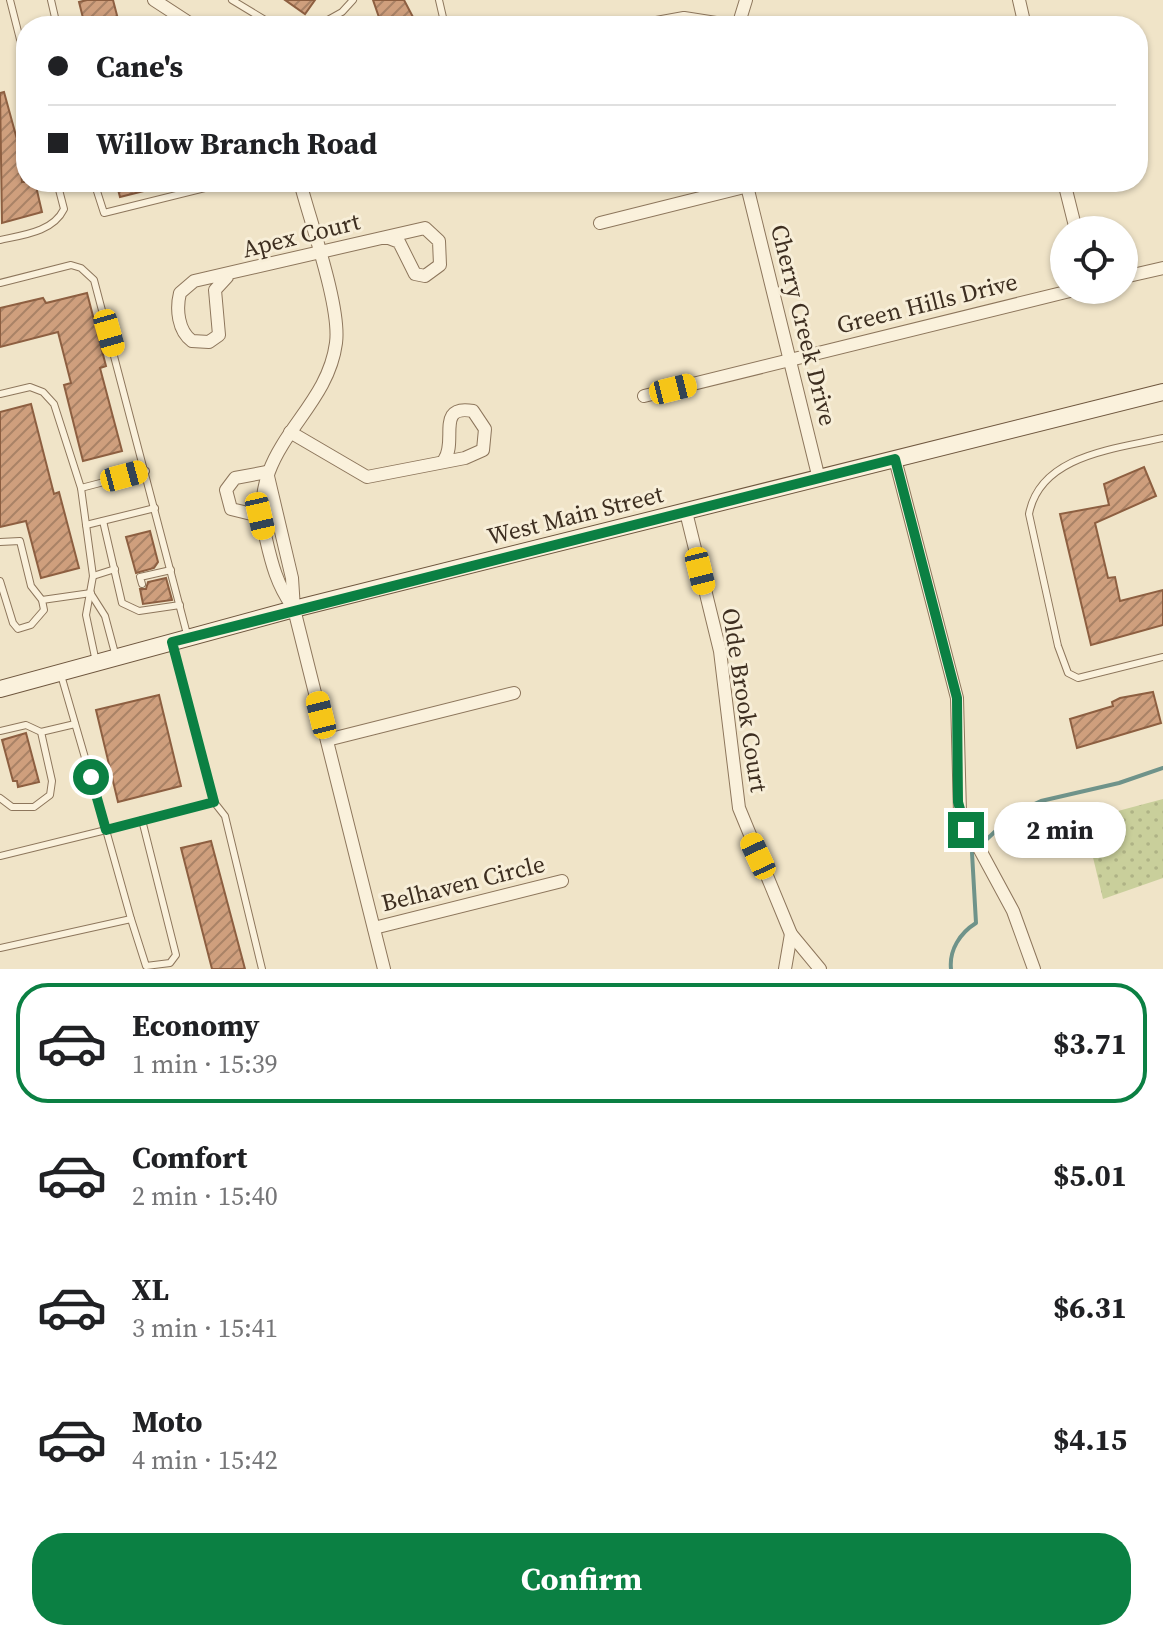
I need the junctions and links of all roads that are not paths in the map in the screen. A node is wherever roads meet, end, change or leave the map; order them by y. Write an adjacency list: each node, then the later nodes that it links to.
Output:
1 (10, 0): 8 (lane)
2 (154, 0): 5 (street)
3 (232, 0): 6 (lane)
4 (353, 0): 7 (lane)
5 (179, 16)
6 (258, 16)
7 (335, 16)
8 (16, 24)
9 (60, 192): 19 (lane)
10 (97, 192): 11 (lane)
11 (189, 192)
12 (302, 192): 20 (street)
13 (716, 192): 17 (street)
14 (748, 192): 26 (street, Cherry Creek Drive)
15 (1066, 192): 16 (street)
16 (1072, 216)
17 (600, 223)
18 (386, 237): 18 (street, Apex Court); 20 (street, Apex Court)
19 (0, 240)
20 (318, 254): 23 (street, Apex Court); 30 (street)
21 (1163, 268): 22 (street)
22 (1138, 274)
23 (227, 277): 23 (street, Apex Court)
24 (0, 283): 34 (lane)
25 (1050, 296): 26 (street, Green Hills Drive)
26 (790, 360): 29 (street, Green Hills Drive); 36 (street, Cherry Creek Drive)
27 (1163, 392): 32 (main road, West Main Street)
28 (0, 394): 37 (lane)
29 (644, 396)
30 (290, 432): 33 (street); 35 (street)
31 (1163, 438): 55 (lane)
32 (895, 459): 36 (main road, West Main Street); 78 (street)
33 (444, 460): 33 (street)
34 (146, 471): 37 (lane); 38 (lane)
35 (267, 472): 40 (street); 40 (street); 52 (street)
36 (819, 479): 39 (main road, West Main Street)
37 (81, 488): 42 (lane)
38 (155, 508): 41 (lane); 45 (lane)
39 (686, 512): 52 (main road, West Main Street); 72 (street, Olde Brook Court)
40 (260, 516): 52 (street)
41 (103, 521): 42 (lane); 44 (lane)
42 (86, 525): 46 (lane)
43 (0, 542): 50 (lane)
44 (115, 569): 46 (lane); 51 (lane)
45 (171, 570): 48 (lane); 51 (lane)
46 (93, 576): 49 (lane)
47 (0, 581): 50 (lane)
48 (142, 584)
49 (91, 593): 50 (lane); 54 (lane); 56 (lane)
50 (42, 600)
51 (180, 605): 53 (lane)
52 (294, 609): 53 (main road, West Main Street); 63 (street)
53 (180, 640): 54 (main road, West Main Street); 65 (lane)
54 (116, 657): 56 (main road, West Main Street)
55 (1163, 657)
56 (96, 662): 57 (main road, West Main Street)
57 (60, 672): 58 (main road, West Main Street); 60 (lane)
58 (0, 689)
59 (514, 693): 63 (street)
60 (75, 724): 62 (lane); 67 (lane)
61 (0, 731): 62 (lane)
62 (41, 732): 64 (lane)
63 (327, 740): 71 (street)
64 (0, 798)
65 (214, 802): 66 (lane); 74 (lane)
66 (142, 820): 67 (lane); 70 (lane)
67 (106, 830): 68 (lane); 70 (lane)
68 (0, 856)
69 (562, 881): 71 (street, Belhaven Circle)
70 (131, 919): 73 (lane)
71 (374, 928): 75 (street)
72 (791, 934): 76 (street); 77 (street, Olde Brook Court)
73 (0, 948)
74 (262, 969)
75 (384, 969)
76 (785, 969)
77 (820, 969)
78 (1034, 969)

